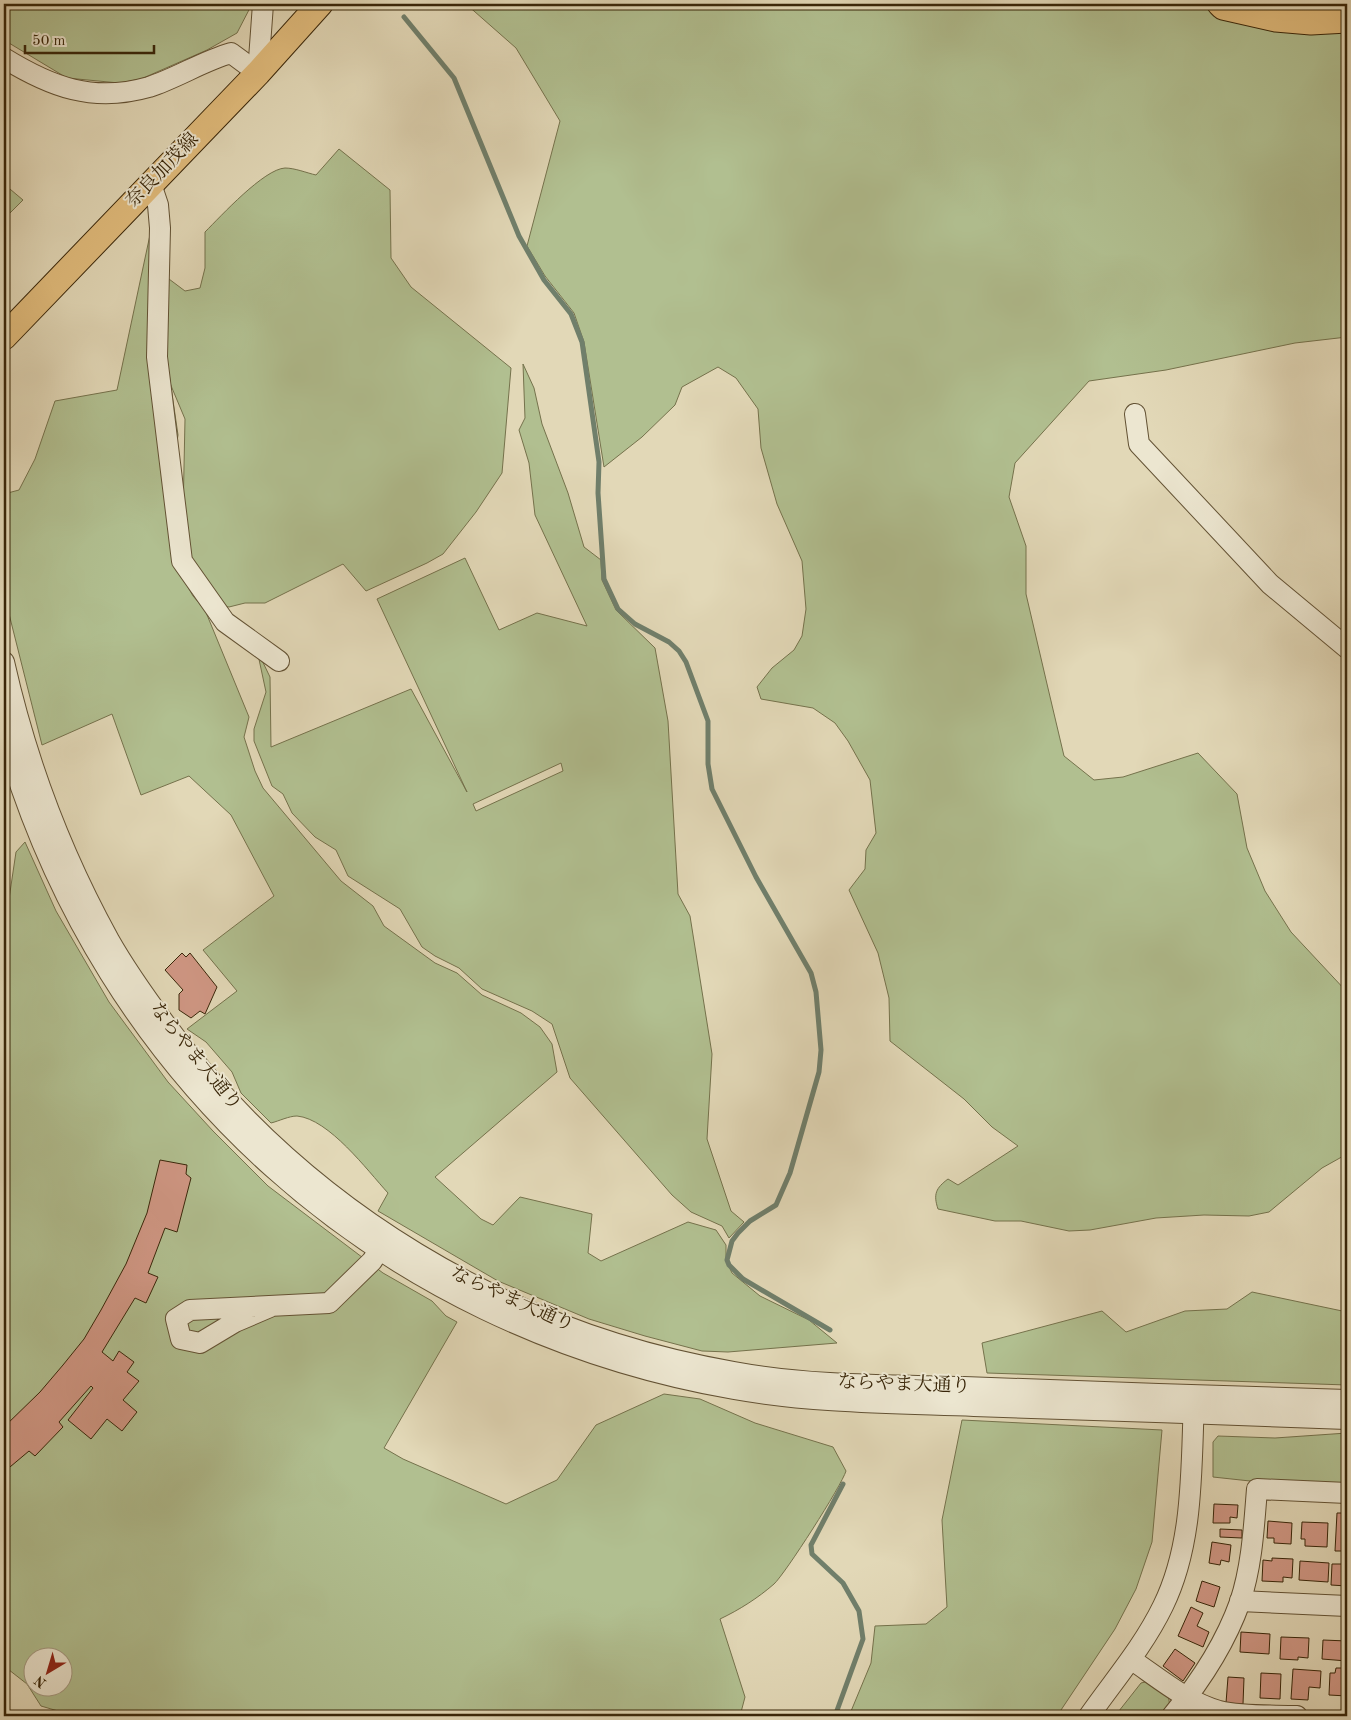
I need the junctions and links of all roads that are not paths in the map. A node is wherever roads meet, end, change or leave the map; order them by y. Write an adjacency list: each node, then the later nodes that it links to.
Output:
1 (263, 4): 6 (street)
2 (320, 4): 6 (main road, 奈良加茂線)
3 (1220, 4): 4 (main road)
4 (1347, 20)
5 (4, 58): 6 (street)
6 (258, 73): 7 (main road, 奈良加茂線)
7 (150, 184): 8 (main road, 奈良加茂線); 11 (street)
8 (4, 337)
9 (1135, 414): 10 (street)
10 (1347, 648)
11 (279, 661)
12 (4, 662): 16 (street, ならやま大通り)
13 (4, 733): 14 (street, ならやま大通り)
14 (379, 1250): 15 (street); 16 (street, ならやま大通り)
15 (270, 1307)
16 (790, 1388): 18 (street, ならやま大通り)
17 (1347, 1400): 18 (street, ならやま大通り)
18 (1194, 1404): 19 (street, ならやま大通り); 23 (street)
19 (1347, 1418)
20 (1347, 1493): 21 (street)
21 (1240, 1601): 22 (street); 24 (street)
22 (1347, 1606)
23 (1132, 1660): 24 (street); 25 (street)
24 (1187, 1698): 26 (street); 27 (street)
25 (1089, 1716)
26 (1172, 1716)
27 (1297, 1716)

